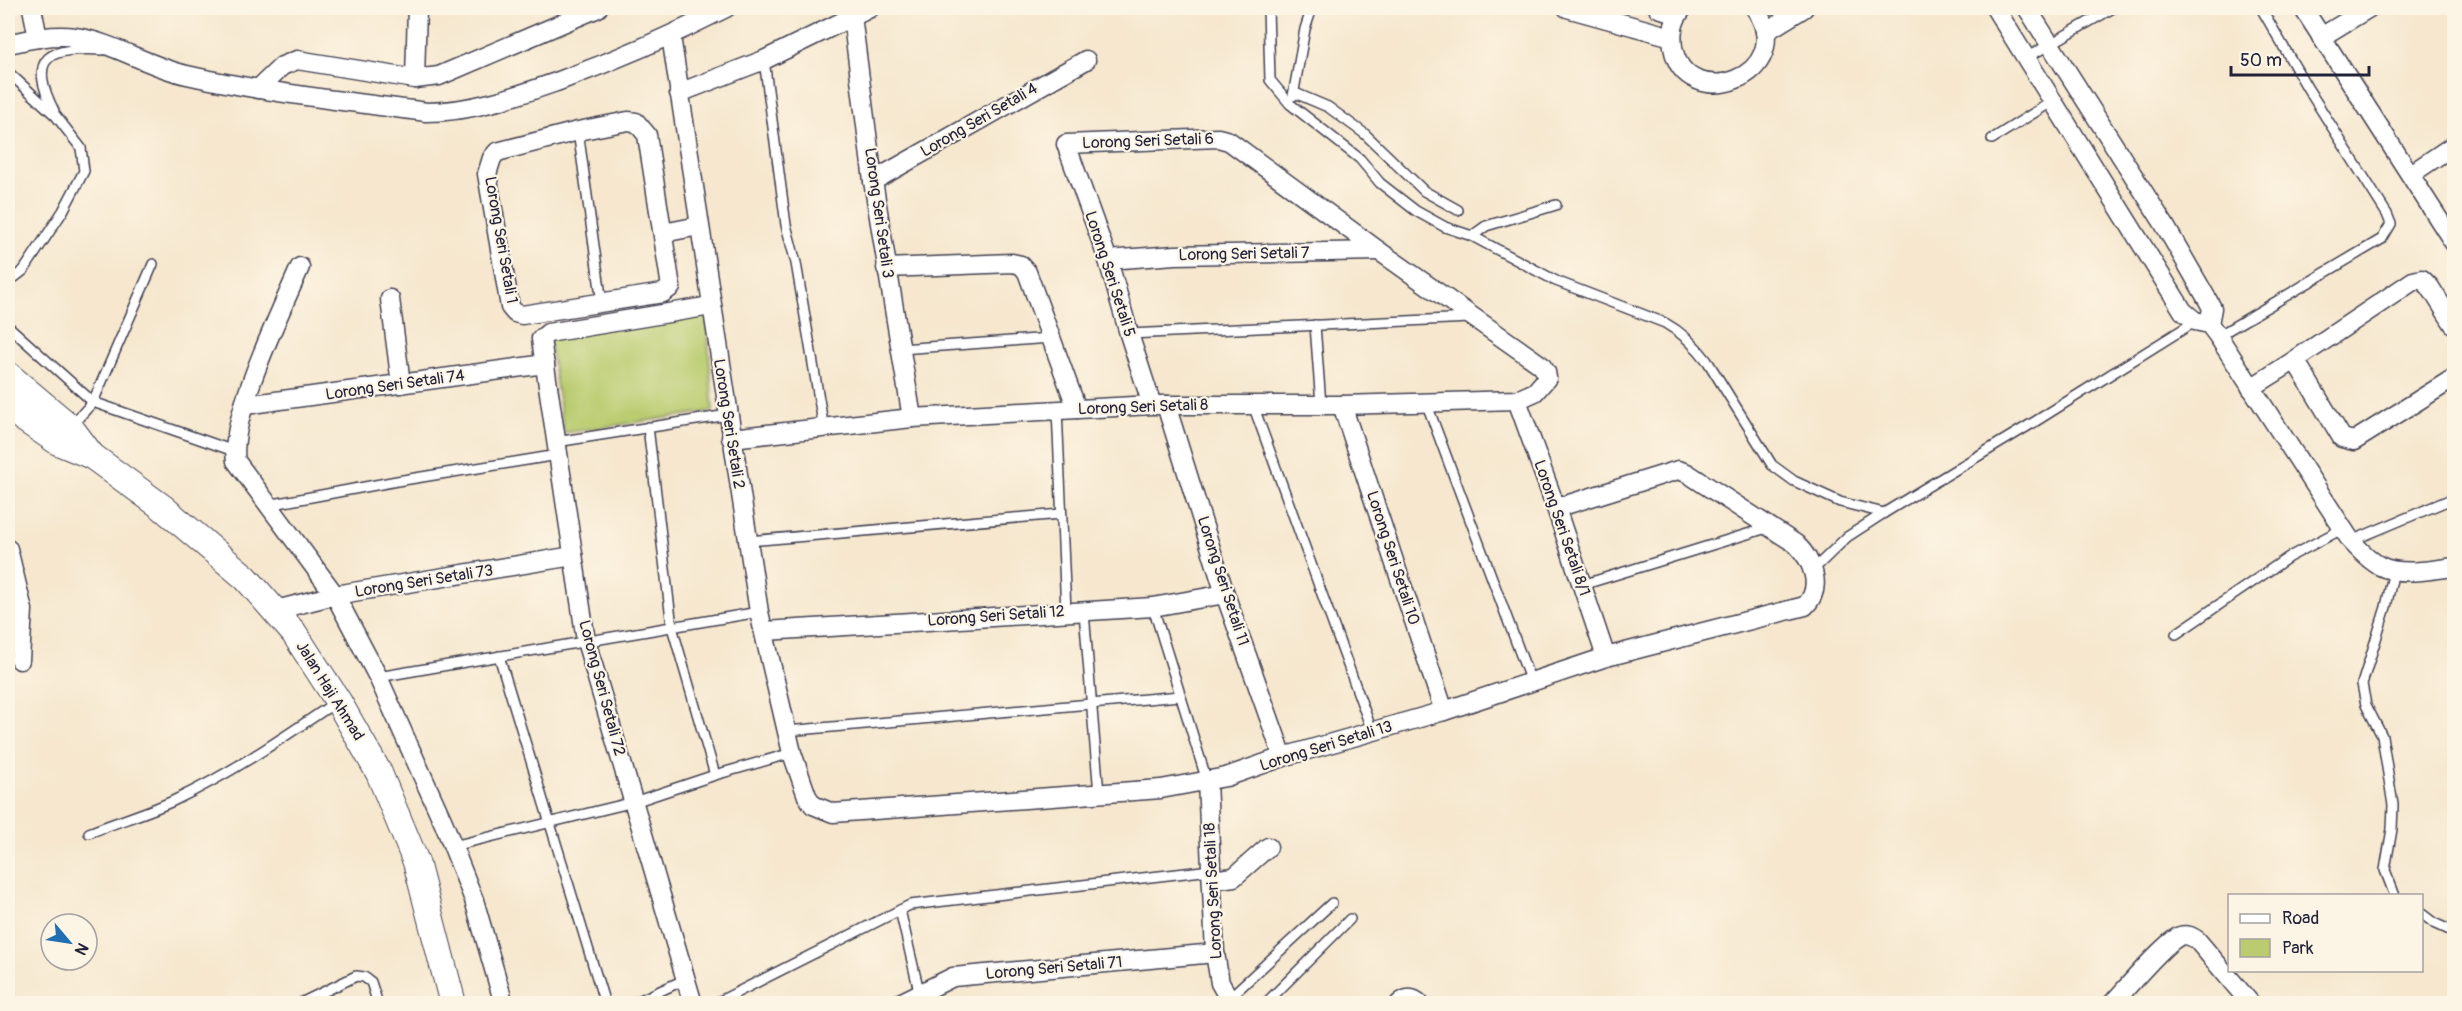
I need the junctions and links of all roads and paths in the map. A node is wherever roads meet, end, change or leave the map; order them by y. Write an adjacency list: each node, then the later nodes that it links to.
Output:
1 (32, 8): 24 (street)
2 (417, 8): 32 (street)
3 (598, 8): 32 (street)
4 (726, 8): 21 (street)
5 (870, 8): 19 (street)
6 (1268, 8): 38 (lane)
7 (1312, 8): 36 (lane)
8 (1566, 8): 22 (street)
9 (1658, 8): 18 (street)
10 (1755, 8): 20 (street)
11 (1804, 8): 20 (street)
12 (1995, 8): 28 (street)
13 (2027, 8): 26 (street)
14 (2114, 8): 26 (lane)
15 (2261, 8): 62 (lane)
16 (2303, 8): 23 (street)
17 (2369, 8): 23 (street)
18 (1680, 11): 22 (street)
19 (852, 12): 29 (street); 45 (street, Lorong Seri Setali 3)
20 (1766, 32): 22 (street)
21 (671, 36): 34 (street); 35 (street, Lorong Seri Setali 2)
22 (1672, 37)
23 (2321, 37): 44 (street)
24 (38, 38): 25 (street); 27 (street)
25 (8, 44)
26 (2049, 44): 28 (lane); 62 (street)
27 (118, 51): 34 (street); 39 (lane)
28 (2026, 58): 37 (street)
29 (765, 60): 35 (street); 89 (lane)
30 (1086, 60): 45 (street, Lorong Seri Setali 4)
31 (8, 72): 33 (lane)
32 (416, 79): 34 (street)
33 (12, 81): 39 (lane)
34 (258, 89)
35 (679, 93): 48 (street, Lorong Seri Setali 2)
36 (1295, 93): 38 (lane); 47 (lane)
37 (2053, 101): 41 (lane); 62 (street)
38 (1290, 104): 50 (lane)
39 (56, 116): 57 (lane)
40 (578, 131): 49 (street, Lorong Seri Setali 1); 59 (lane); 59 (street, Lorong Seri Setali 1)
41 (1992, 139)
42 (1066, 144): 52 (street, Lorong Seri Setali 6); 53 (street, Lorong Seri Setali 5)
43 (2454, 145): 44 (street)
44 (2411, 174): 51 (street)
45 (873, 181): 56 (street, Lorong Seri Setali 3)
46 (1556, 205): 50 (lane)
47 (1458, 210)
48 (699, 226): 49 (street); 60 (street, Lorong Seri Setali 2)
49 (663, 233): 59 (street, Lorong Seri Setali 1)
50 (1472, 236): 97 (lane)
51 (2454, 243)
52 (1379, 251): 53 (street, Lorong Seri Setali 7); 61 (street)
53 (1108, 260): 66 (street, Lorong Seri Setali 5)
54 (153, 264): 76 (lane)
55 (300, 267): 78 (street)
56 (886, 268): 67 (street); 68 (street, Lorong Seri Setali 3)
57 (8, 276)
58 (390, 299): 73 (street)
59 (603, 303)
60 (711, 306): 70 (street, Lorong Seri Setali 72); 86 (street, Lorong Seri Setali 2)
61 (1475, 319): 63 (lane); 75 (street)
62 (2209, 322): 74 (street); 97 (lane)
63 (1315, 325): 66 (lane); 81 (lane)
64 (2454, 325): 69 (street)
65 (8, 326): 76 (lane)
66 (1129, 334): 79 (street, Lorong Seri Setali 5)
67 (1052, 338): 68 (lane); 84 (street)
68 (900, 349): 87 (street, Lorong Seri Setali 3)
69 (2295, 360): 72 (street); 74 (street)
70 (545, 364): 73 (street, Lorong Seri Setali 74); 92 (street, Lorong Seri Setali 72)
71 (8, 375): 90 (street, Jalan Haji Ahmad)
72 (2454, 378)
73 (401, 384): 78 (street, Lorong Seri Setali 74)
74 (2251, 388): 100 (street)
75 (1517, 400): 77 (street, Lorong Seri Setali 8); 96 (street, Lorong Seri Setali 8/1)
76 (93, 402): 90 (lane); 93 (lane)
77 (1426, 402): 82 (street, Lorong Seri Setali 8); 123 (lane)
78 (245, 405): 93 (street)
79 (1159, 405): 80 (street, Lorong Seri Setali 8); 84 (street, Lorong Seri Setali 8); 108 (street, Lorong Seri Setali 11)
80 (1253, 405): 81 (street, Lorong Seri Setali 8); 129 (lane)
81 (1321, 405): 82 (street, Lorong Seri Setali 8)
82 (1342, 405): 127 (street, Lorong Seri Setali 10)
83 (8, 408): 90 (street, Jalan Haji Ahmad)
84 (1077, 409): 85 (street, Lorong Seri Setali 8)
85 (1057, 410): 87 (street, Lorong Seri Setali 8); 98 (lane)
86 (728, 415): 88 (lane); 91 (street, Lorong Seri Setali 2)
87 (912, 418): 89 (street, Lorong Seri Setali 8)
88 (648, 427): 92 (lane); 115 (lane)
89 (824, 429): 91 (street, Lorong Seri Setali 8)
90 (64, 434): 111 (street, Jalan Haji Ahmad)
91 (731, 438): 101 (street, Lorong Seri Setali 2)
92 (557, 448): 95 (lane); 103 (street, Lorong Seri Setali 72)
93 (234, 451): 95 (street)
94 (2454, 498): 100 (lane)
95 (267, 505): 109 (street)
96 (1556, 508): 99 (street); 107 (street, Lorong Seri Setali 8/1)
97 (1884, 513): 106 (lane)
98 (1061, 514): 101 (lane); 112 (lane)
99 (1770, 527): 106 (street); 107 (lane)
100 (2346, 535): 105 (street); 117 (lane)
101 (748, 541): 113 (street, Lorong Seri Setali 2)
102 (8, 549): 121 (street)
103 (573, 556): 109 (street, Lorong Seri Setali 73); 118 (street, Lorong Seri Setali 72)
104 (2454, 567): 105 (street)
105 (2394, 570): 142 (lane)
106 (1814, 579): 120 (street, Lorong Seri Setali 13)
107 (1582, 585): 120 (street, Lorong Seri Setali 8/1)
108 (1225, 594): 110 (street, Lorong Seri Setali 12); 131 (street, Lorong Seri Setali 11)
109 (335, 595): 111 (street, Lorong Seri Setali 73); 122 (street)
110 (1153, 607): 114 (street, Lorong Seri Setali 12); 124 (lane)
111 (276, 610): 125 (street, Jalan Haji Ahmad)
112 (1065, 611): 114 (street, Lorong Seri Setali 12); 116 (street, Lorong Seri Setali 12)
113 (759, 612): 115 (lane); 116 (street, Lorong Seri Setali 2)
114 (1084, 612): 126 (lane)
115 (672, 627): 118 (lane); 132 (lane)
116 (765, 631): 128 (street, Lorong Seri Setali 2)
117 (2176, 634)
118 (586, 641): 119 (lane); 135 (street, Lorong Seri Setali 72)
119 (499, 656): 122 (lane); 137 (lane)
120 (1606, 657): 123 (street, Lorong Seri Setali 13)
121 (20, 660)
122 (378, 677): 139 (street)
123 (1531, 682): 127 (street, Lorong Seri Setali 13)
124 (1180, 696): 126 (lane); 133 (lane)
125 (338, 700): 138 (lane); 156 (street, Jalan Haji Ahmad)
126 (1091, 705): 128 (lane); 134 (lane)
127 (1444, 711): 129 (street, Lorong Seri Setali 13)
128 (787, 731): 130 (street, Lorong Seri Setali 2)
129 (1372, 731): 131 (street, Lorong Seri Setali 13)
130 (792, 753): 132 (lane); 136 (street, Lorong Seri Setali 2)
131 (1283, 757): 133 (street, Lorong Seri Setali 13)
132 (715, 775): 135 (lane)
133 (1207, 781): 134 (street, Lorong Seri Setali 13); 141 (street, Lorong Seri Setali 18)
134 (1099, 794): 136 (street, Lorong Seri Setali 13)
135 (634, 802): 137 (lane); 149 (street, Lorong Seri Setali 72)
136 (813, 805)
137 (550, 823): 139 (lane); 158 (lane)
138 (89, 833)
139 (453, 846): 157 (street)
140 (1268, 847): 141 (street)
141 (1211, 875): 144 (lane); 148 (street, Lorong Seri Setali 18)
142 (2394, 894)
143 (1332, 903): 152 (lane)
144 (900, 910): 150 (lane); 160 (lane)
145 (2423, 916): 147 (lane)
146 (1350, 919): 162 (lane)
147 (2454, 932)
148 (1215, 953): 150 (street, Lorong Seri Setali 71); 152 (street, Lorong Seri Setali 18)
149 (686, 980): 153 (street, Lorong Seri Setali 72); 159 (lane)
150 (920, 999): 161 (street, Lorong Seri Setali 71)
151 (2119, 1001): 165 (street)
152 (1228, 1002)
153 (691, 1003)
154 (298, 1004): 155 (lane)
155 (378, 1004)
156 (453, 1004)
157 (504, 1004)
158 (605, 1004)
159 (632, 1004)
160 (714, 1004)
161 (898, 1004)
162 (1265, 1004)
163 (1399, 1004): 164 (street)
164 (1420, 1004)
165 (2251, 1004)

